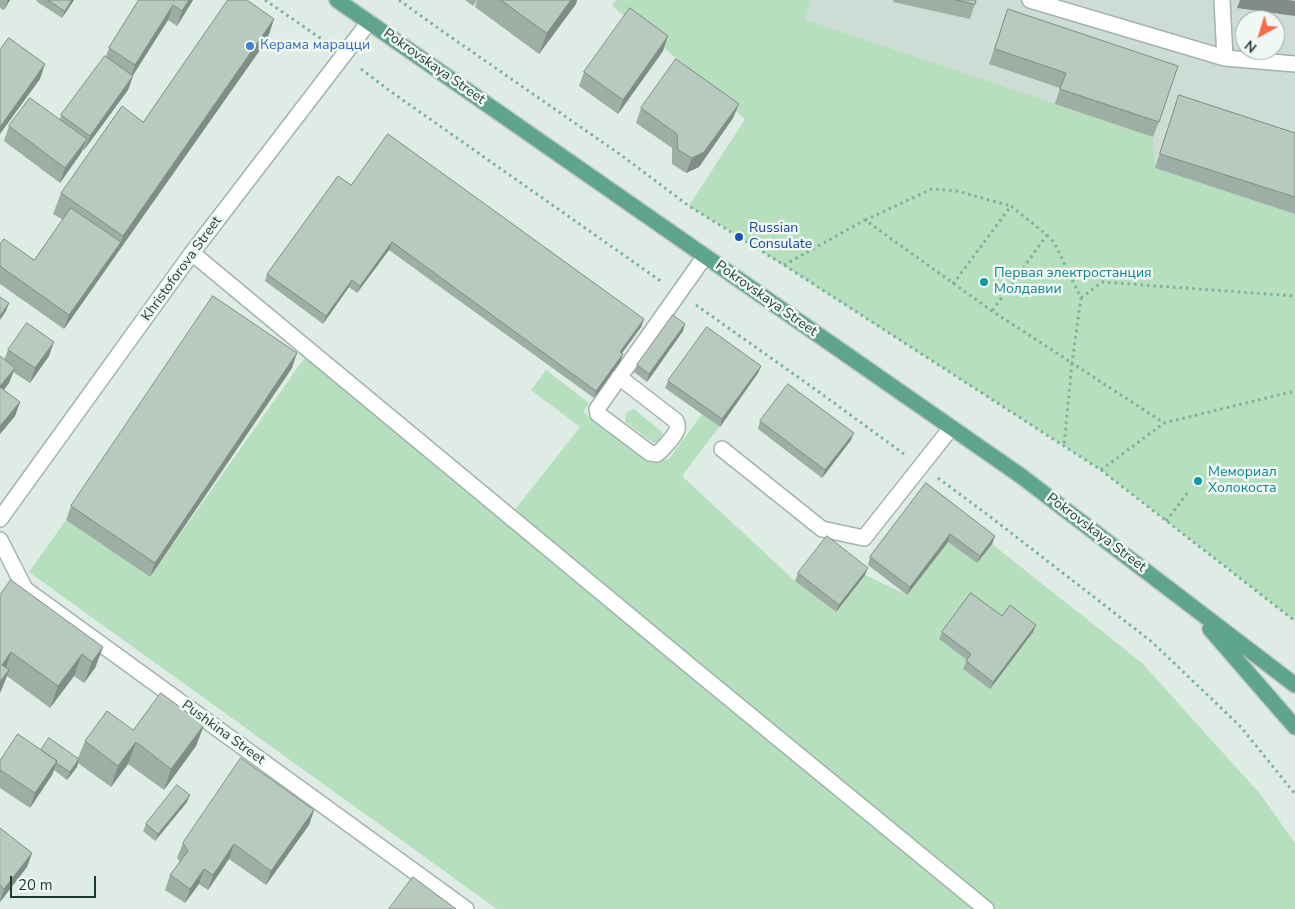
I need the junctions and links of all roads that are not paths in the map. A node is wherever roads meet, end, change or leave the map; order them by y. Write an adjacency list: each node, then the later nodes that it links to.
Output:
1 (337, 0): 4 (main road, Pokrovskaya Street)
2 (1030, 0): 5 (street)
3 (1222, 0): 5 (street)
4 (369, 22): 7 (street, Khristoforova Street); 8 (main road, Pokrovskaya Street)
5 (1225, 58): 6 (street)
6 (1295, 64)
7 (192, 252): 12 (street, Khristoforova Street); 18 (street)
8 (705, 256): 9 (street); 10 (main road, Pokrovskaya Street)
9 (619, 378): 9 (street)
10 (951, 428): 11 (street); 14 (main road, Pokrovskaya Street)
11 (722, 449)
12 (0, 519)
13 (0, 540): 17 (street, Pushkina Street)
14 (1190, 605): 15 (main road, Pokrovskaya Street); 16 (main road, Pokrovskaya Street)
15 (1295, 685)
16 (1295, 727)
17 (466, 909)
18 (986, 909)

